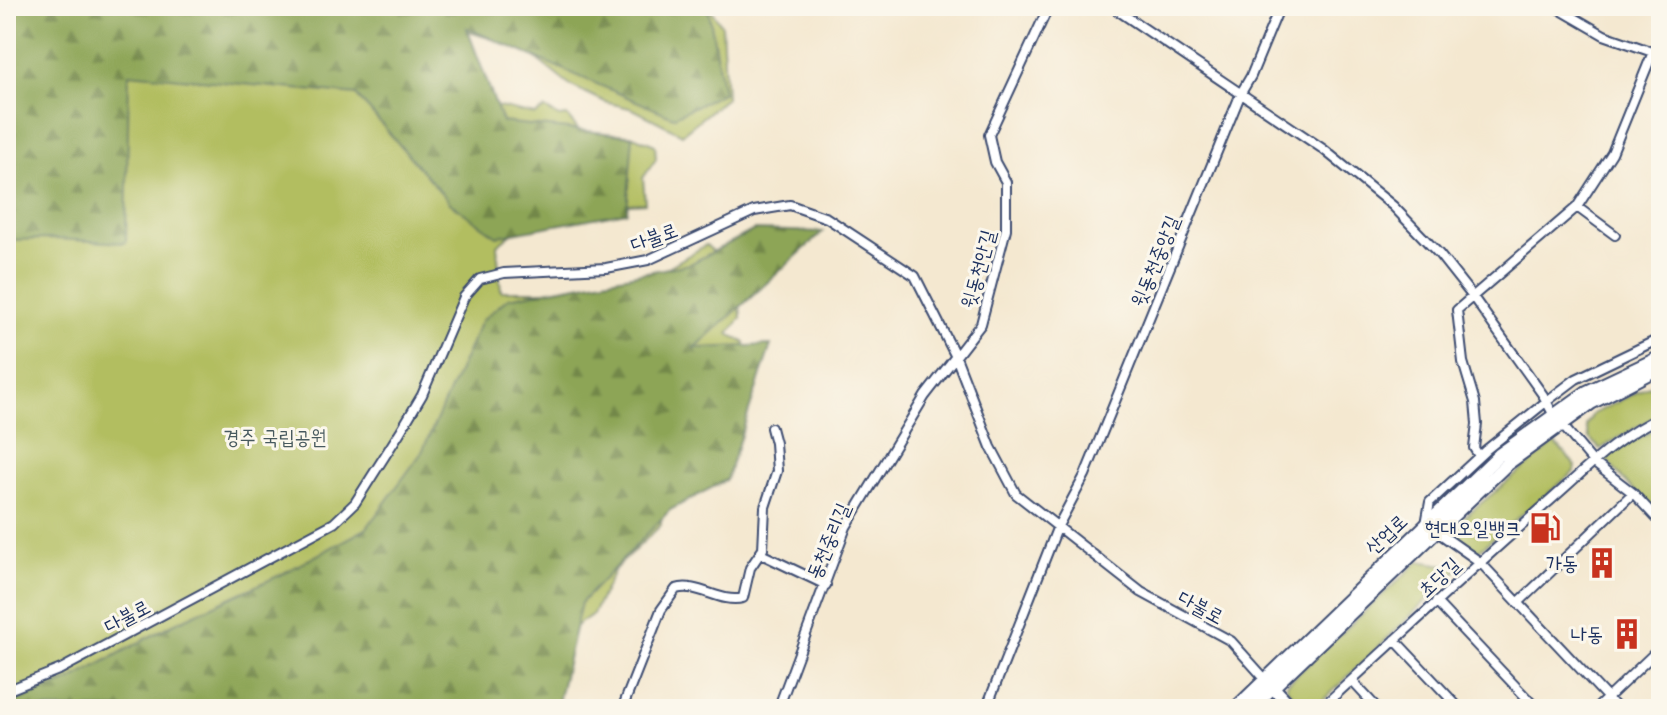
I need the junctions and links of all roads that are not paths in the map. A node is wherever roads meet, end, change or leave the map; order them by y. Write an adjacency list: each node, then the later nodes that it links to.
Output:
1 (1049, 6): 11 (street, 윗동천안길)
2 (1111, 6): 6 (street)
3 (1280, 6): 6 (street, 윗동천중앙길)
4 (1554, 6): 5 (street)
5 (1657, 54): 7 (street)
6 (1241, 93): 9 (street); 22 (street, 윗동천중앙길)
7 (1577, 207): 8 (street); 9 (street)
8 (1615, 235)
9 (1473, 297): 14 (street); 18 (street)
10 (1661, 338): 14 (street)
11 (956, 357): 22 (street, 다불로); 26 (street, 동천중리길); 33 (street, 다불로)
12 (1661, 357): 16 (street, 산업로)
13 (1661, 367): 16 (street, 산업로)
14 (1547, 401): 16 (street); 18 (street)
15 (1661, 417): 19 (street, 초당길)
16 (1557, 418): 19 (street); 23 (street, 산업로)
17 (771, 428): 24 (street)
18 (1479, 456): 23 (street)
19 (1593, 462): 20 (street); 25 (street, 초당길)
20 (1633, 493): 21 (street); 28 (street)
21 (1661, 523)
22 (1058, 526): 32 (street, 다불로); 37 (street, 윗동천중앙길)
23 (1431, 527): 25 (street); 32 (street, 산업로)
24 (761, 554): 26 (street); 35 (street)
25 (1480, 562): 27 (street, 초당길); 28 (street)
26 (826, 585): 36 (street, 동천중리길)
27 (1436, 602): 29 (street, 초당길); 44 (street)
28 (1518, 603): 34 (street)
29 (1395, 640): 31 (street, 초당길); 43 (street)
30 (1661, 647): 34 (street)
31 (1352, 681): 41 (street, 초당길); 42 (street)
32 (1269, 684): 38 (street, 산업로); 39 (street, 산업로); 40 (street)
33 (6, 691)
34 (1607, 698): 45 (street); 46 (street)
35 (622, 709)
36 (778, 709)
37 (986, 709)
38 (1235, 709)
39 (1250, 709)
40 (1293, 709)
41 (1320, 709)
42 (1378, 709)
43 (1460, 709)
44 (1537, 709)
45 (1596, 709)
46 (1618, 709)

